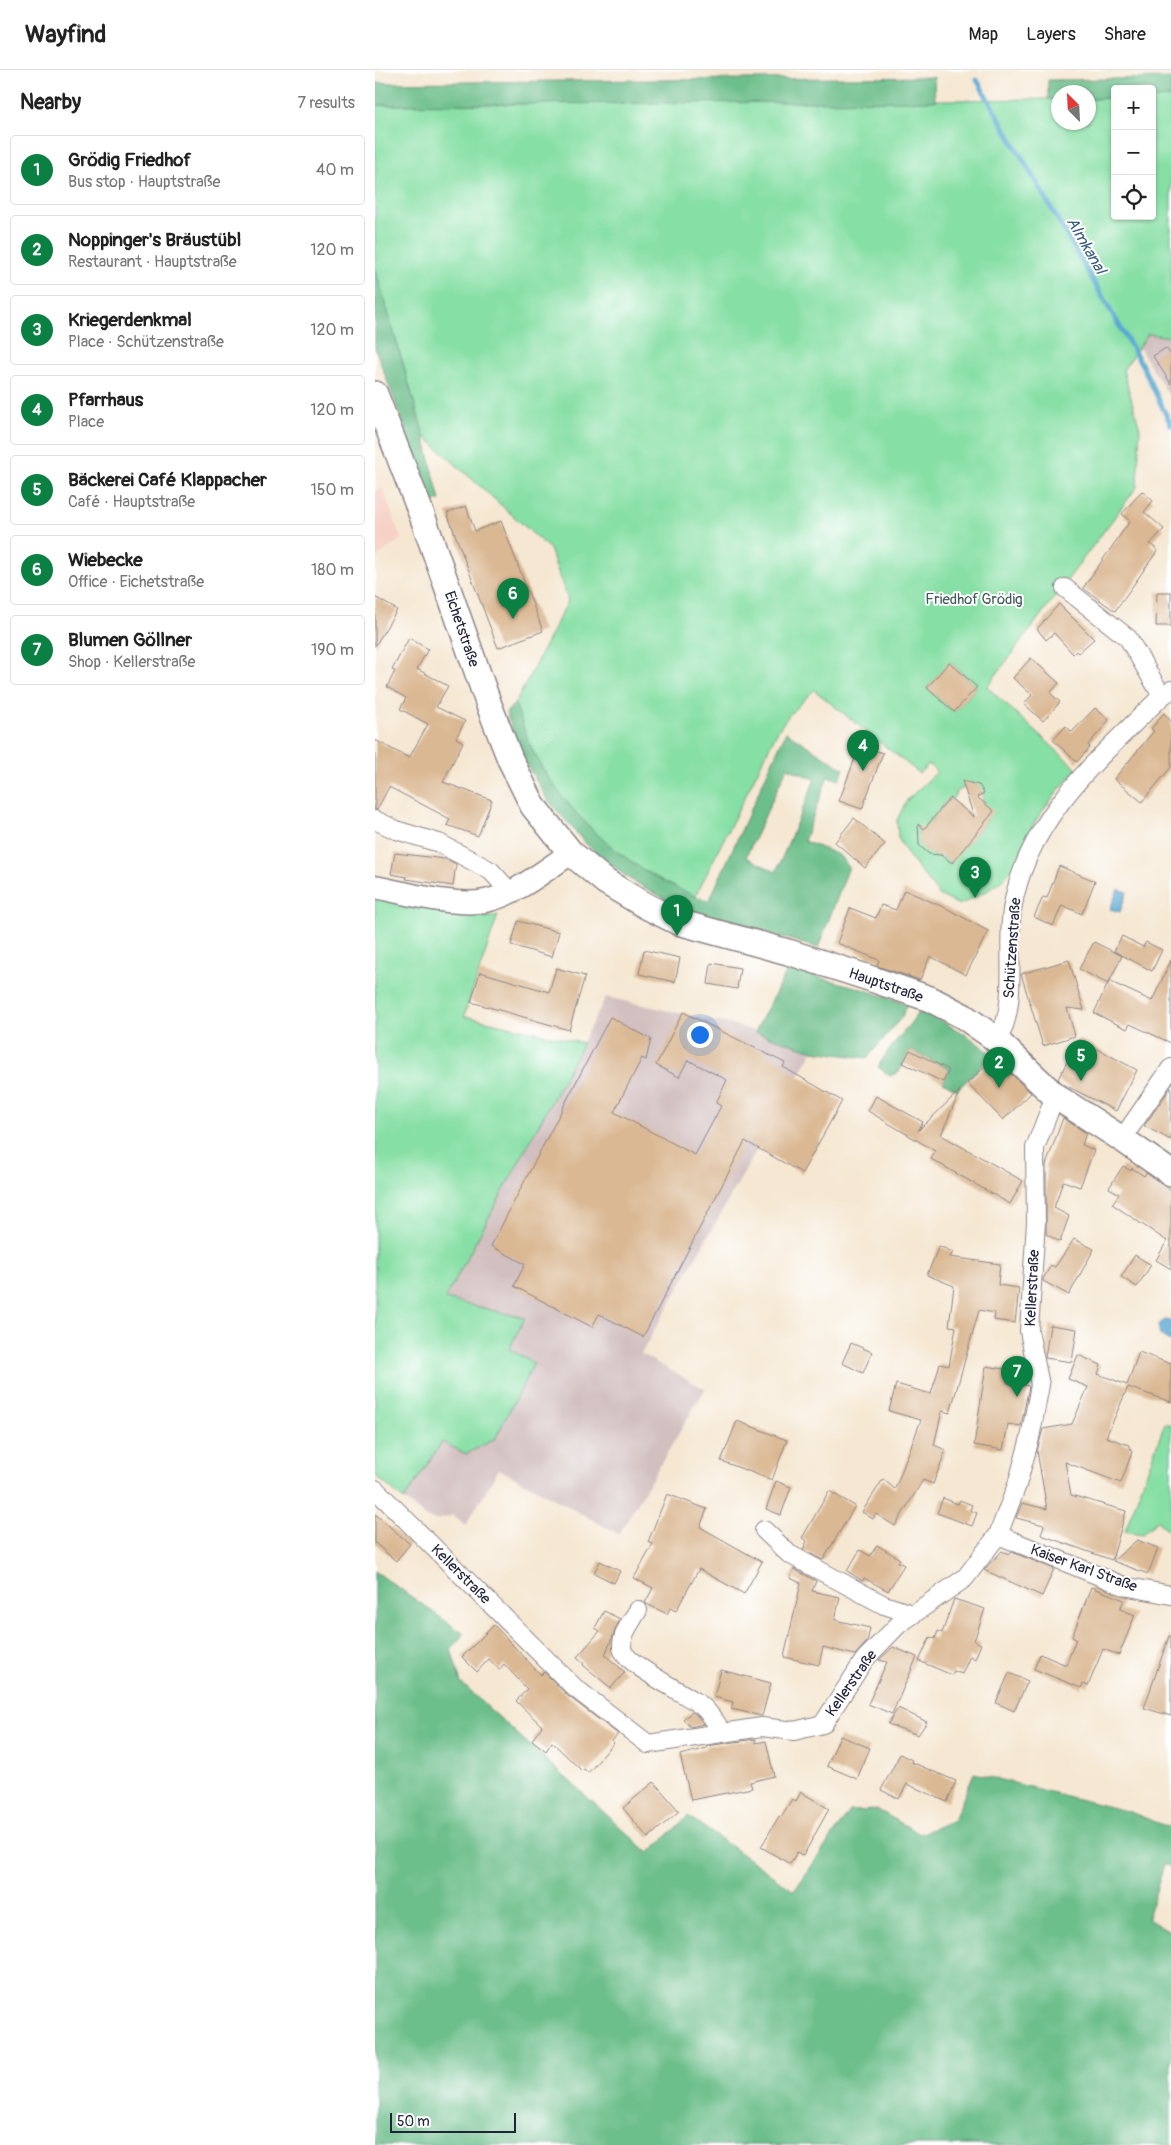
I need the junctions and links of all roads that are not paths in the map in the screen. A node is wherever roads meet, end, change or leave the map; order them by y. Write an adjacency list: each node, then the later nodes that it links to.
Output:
1 (375, 394): 5 (main road, Eichetstraße)
2 (1065, 588): 3 (street, Schützenstraße)
3 (1166, 693): 8 (street, Schützenstraße)
4 (375, 820): 7 (street)
5 (571, 853): 7 (street); 8 (main road, Hauptstraße)
6 (375, 887): 7 (street)
7 (510, 892)
8 (997, 1041): 10 (main road, Hauptstraße)
9 (1171, 1068): 11 (street)
10 (1055, 1096): 11 (main road, Hauptstraße); 15 (street, Kellerstraße)
11 (1122, 1139): 12 (main road, Hauptstraße)
12 (1171, 1174)
13 (375, 1489): 19 (street, Kellerstraße)
14 (764, 1530): 18 (street)
15 (998, 1535): 16 (street, Kaiser Karl Straße); 18 (street, Kellerstraße)
16 (1171, 1596)
17 (638, 1610): 19 (street)
18 (912, 1614): 19 (street, Kellerstraße)
19 (723, 1734)

